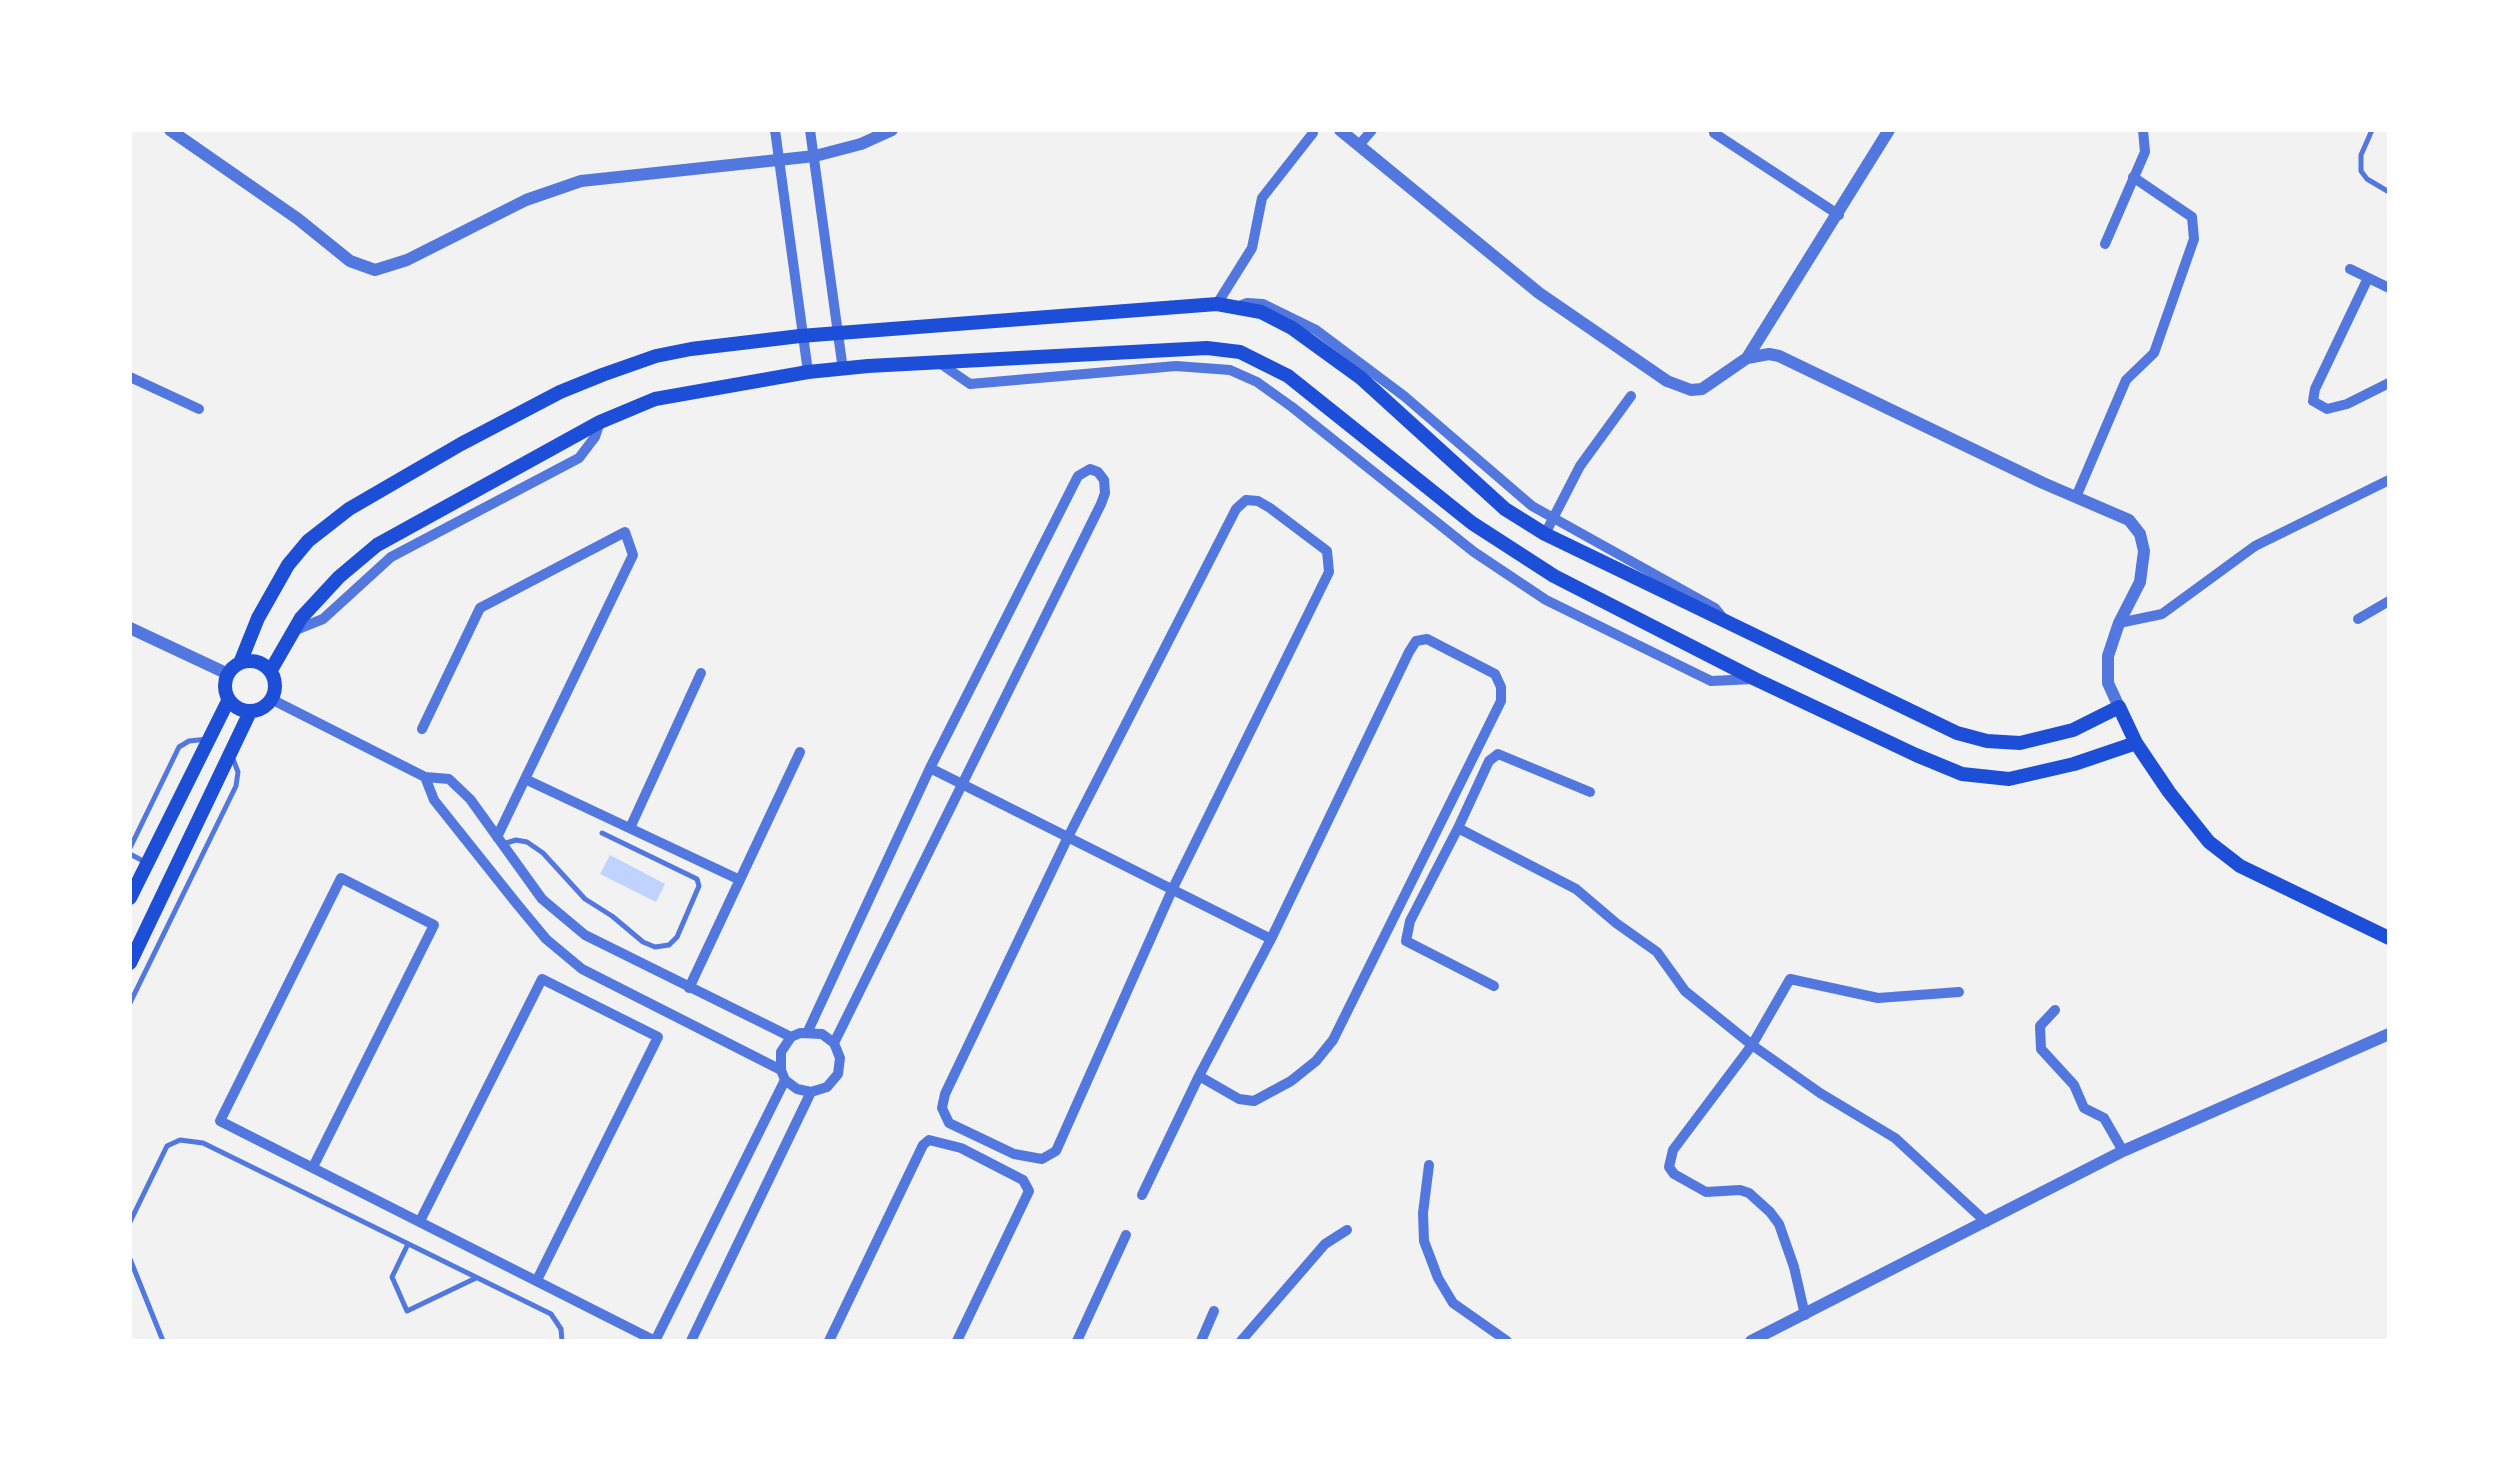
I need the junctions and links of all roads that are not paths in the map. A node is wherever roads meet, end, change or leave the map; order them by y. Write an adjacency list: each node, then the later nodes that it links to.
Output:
1 (170, 130): 14 (street)
2 (775, 130): 14 (street)
3 (810, 130): 13 (street)
4 (892, 130): 13 (street)
5 (1340, 130): 12 (street)
6 (1372, 130): 12 (street)
7 (1889, 130): 17 (street)
8 (2143, 130): 15 (street)
9 (2372, 130): 16 (lane)
10 (1714, 132): 17 (street)
11 (1314, 133): 22 (street)
12 (1360, 144): 27 (street)
13 (814, 156): 14 (street); 23 (street)
14 (781, 161): 24 (street)
15 (2133, 177): 18 (street); 45 (street)
16 (2389, 192)
17 (1839, 214): 27 (street)
18 (2105, 244)
19 (2350, 269): 20 (street)
20 (2368, 278): 21 (street); 36 (street)
21 (2389, 288)
22 (1218, 304): 23 (main road); 38 (main road)
23 (840, 334): 24 (main road); 31 (street)
24 (800, 336): 32 (street); 63 (main road)
25 (1177, 350): 26 (main road); 29 (main road); 30 (street)
26 (1063, 356): 28 (main road); 34 (street)
27 (1747, 358): 45 (street)
28 (942, 364): 31 (main road); 34 (street)
29 (1266, 364): 35 (street); 41 (main road)
30 (1176, 366): 34 (street); 35 (street)
31 (844, 370): 32 (main road)
32 (808, 372): 40 (main road)
33 (130, 377): 39 (street)
34 (1065, 378)
35 (1257, 382): 42 (street)
36 (2389, 383)
37 (1631, 396): 48 (street)
38 (1399, 402): 48 (street); 50 (main road)
39 (199, 410)
40 (600, 422): 44 (main road); 46 (street)
41 (1364, 437): 42 (street); 47 (main road)
42 (1351, 454): 49 (street)
43 (2389, 480): 58 (street)
44 (481, 488): 46 (street); 51 (main road)
45 (2076, 497): 58 (street)
46 (492, 506): 52 (street)
47 (1460, 514): 49 (street); 53 (main road)
48 (1553, 518): 50 (street); 57 (street)
49 (1446, 531): 54 (street)
50 (1546, 534): 57 (main road)
51 (384, 542): 52 (street); 60 (main road)
52 (392, 557): 60 (street)
53 (1558, 578): 54 (street); 61 (main road)
54 (1546, 600): 62 (street)
55 (2389, 601): 56 (street)
56 (2358, 619)
57 (1724, 620): 69 (main road)
58 (2119, 623): 69 (street)
59 (130, 628): 63 (street)
60 (290, 632): 64 (main road)
61 (1668, 634): 62 (street); 66 (main road)
62 (1656, 654): 66 (street)
63 (234, 669): 64 (main road); 68 (main road)
64 (271, 670): 67 (main road)
65 (701, 673): 81 (street)
66 (1755, 679): 73 (main road)
67 (271, 699): 70 (main road); 77 (street)
68 (228, 701): 70 (main road); 72 (main road)
69 (2119, 708): 73 (main road)
70 (250, 712): 74 (main road)
71 (422, 728): 78 (street)
72 (209, 739): 86 (lane); 87 (main road)
73 (2136, 742): 93 (main road)
74 (230, 752): 90 (main road); 92 (lane)
75 (800, 752): 88 (street)
76 (930, 768): 79 (street); 79 (street); 103 (street)
77 (425, 777): 85 (street); 108 (street)
78 (525, 779): 81 (street); 85 (street)
79 (962, 784): 84 (street); 106 (street)
80 (1590, 792): 82 (street)
81 (630, 828): 88 (street)
82 (1458, 828): 98 (street); 107 (street)
83 (602, 833): 85 (lane)
84 (1068, 837): 89 (street); 89 (street); 89 (street)
85 (500, 840): 99 (street)
86 (130, 851): 87 (lane)
87 (147, 864): 91 (main road)
88 (740, 880): 99 (street)
89 (1173, 888): 94 (street)
90 (164, 892): 92 (lane); 95 (main road)
91 (130, 898)
92 (181, 900): 97 (lane)
93 (2389, 938)
94 (1271, 939): 109 (street); 109 (street)
95 (130, 964)
96 (130, 974): 97 (lane)
97 (142, 980): 101 (lane)
98 (1494, 986)
99 (689, 988): 105 (street)
100 (1959, 992): 107 (street)
101 (130, 1003)
102 (2055, 1010): 111 (street)
103 (808, 1031): 105 (street); 106 (street)
104 (2389, 1034): 111 (street)
105 (792, 1037): 108 (street)
106 (834, 1042): 110 (street)
107 (1752, 1044): 117 (street); 125 (street)
108 (783, 1075): 110 (street); 128 (street)
109 (1200, 1076): 114 (street)
110 (812, 1092): 129 (street)
111 (2122, 1151): 117 (street)
112 (1429, 1165): 135 (street)
113 (313, 1167): 113 (street); 115 (street)
114 (1142, 1195)
115 (420, 1221): 123 (street); 123 (street)
116 (130, 1222): 120 (lane)
117 (1986, 1222): 125 (street)
118 (1347, 1230): 134 (street)
119 (1126, 1235): 132 (street)
120 (408, 1244): 122 (lane); 122 (lane)
121 (130, 1259): 126 (lane)
122 (476, 1278): 127 (lane)
123 (537, 1280): 128 (street)
124 (1214, 1311): 133 (street)
125 (1805, 1314): 136 (street)
126 (163, 1341)
127 (562, 1341)
128 (655, 1341)
129 (691, 1341)
130 (829, 1341): 131 (street)
131 (958, 1341)
132 (1077, 1341)
133 (1201, 1341)
134 (1242, 1341)
135 (1507, 1341)
136 (1751, 1341)

